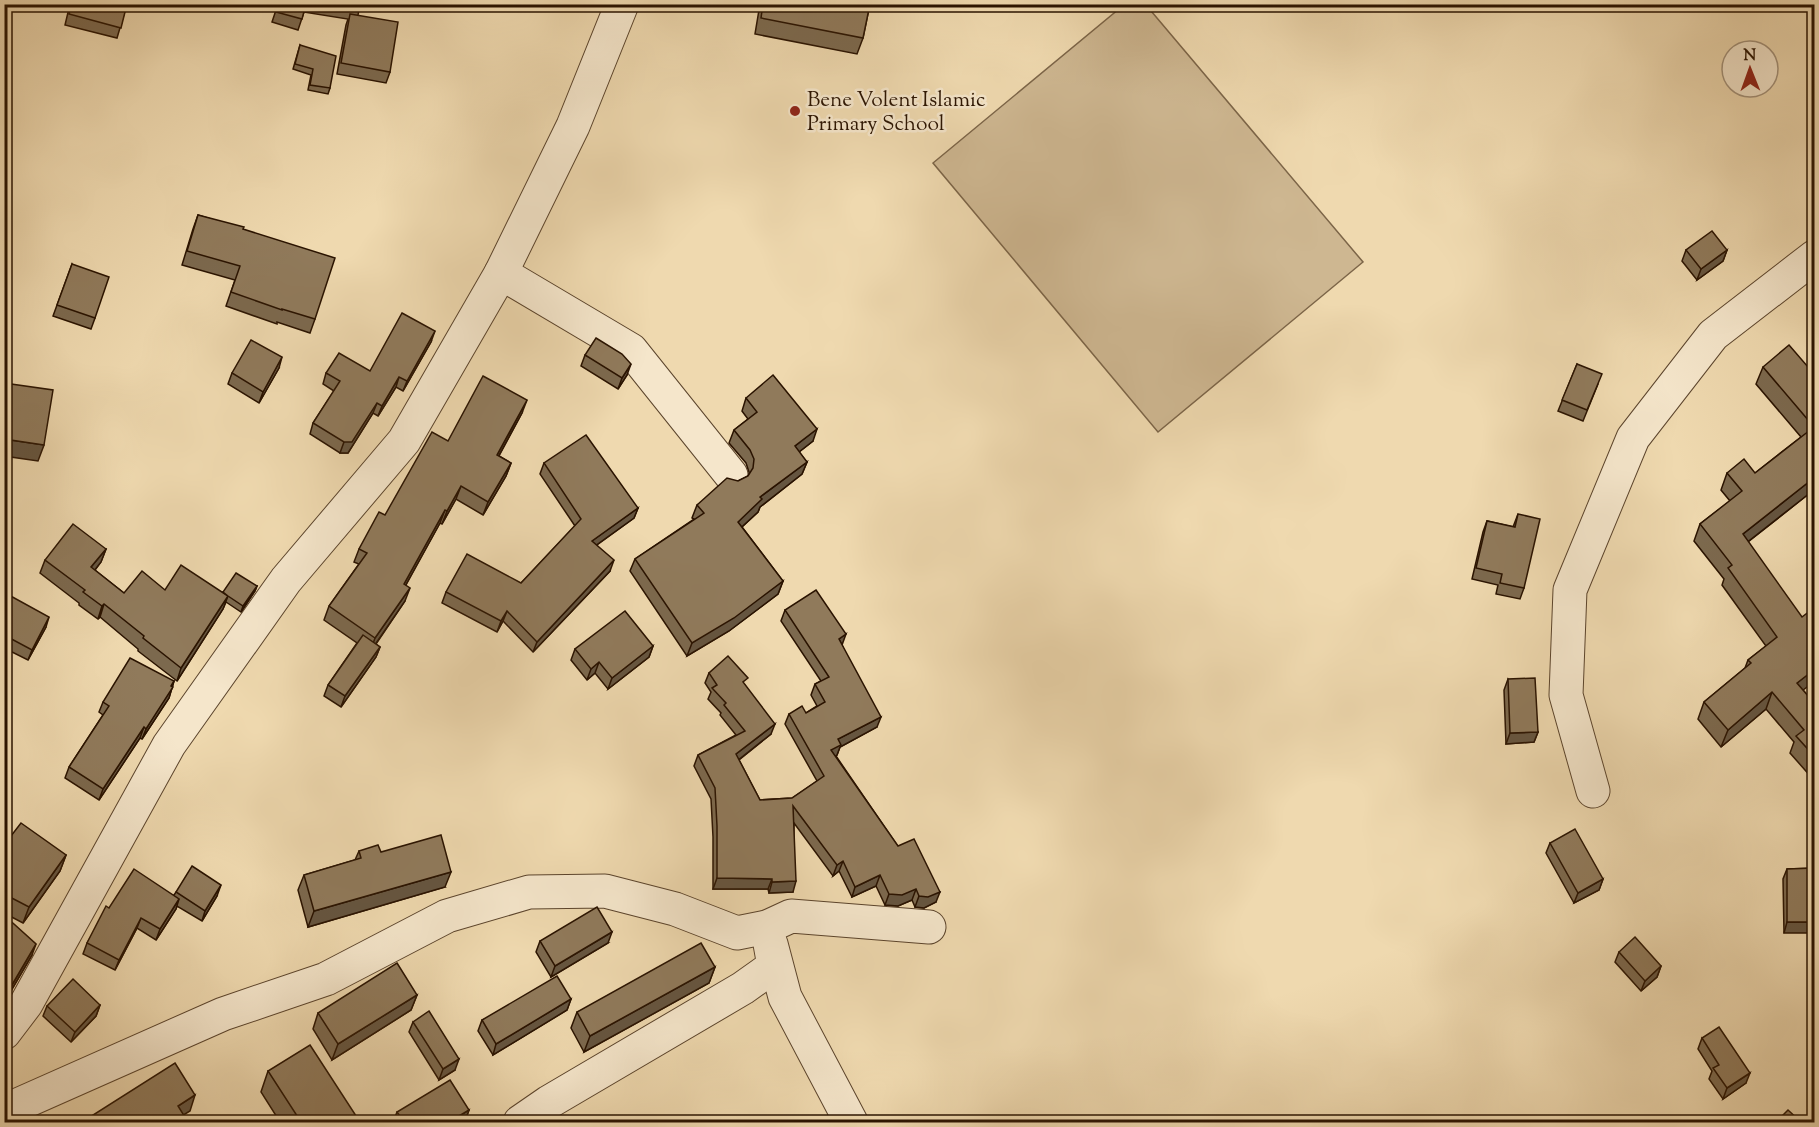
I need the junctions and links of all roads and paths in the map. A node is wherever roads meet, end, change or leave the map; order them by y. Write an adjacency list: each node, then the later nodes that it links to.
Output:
1 (622, 4): 3 (street)
2 (1815, 257): 5 (street)
3 (501, 273): 4 (street); 8 (street)
4 (731, 475)
5 (1593, 791)
6 (767, 927): 7 (street); 9 (street); 10 (street); 11 (street)
7 (929, 927)
8 (4, 1033)
9 (4, 1111)
10 (520, 1122)
11 (851, 1122)

